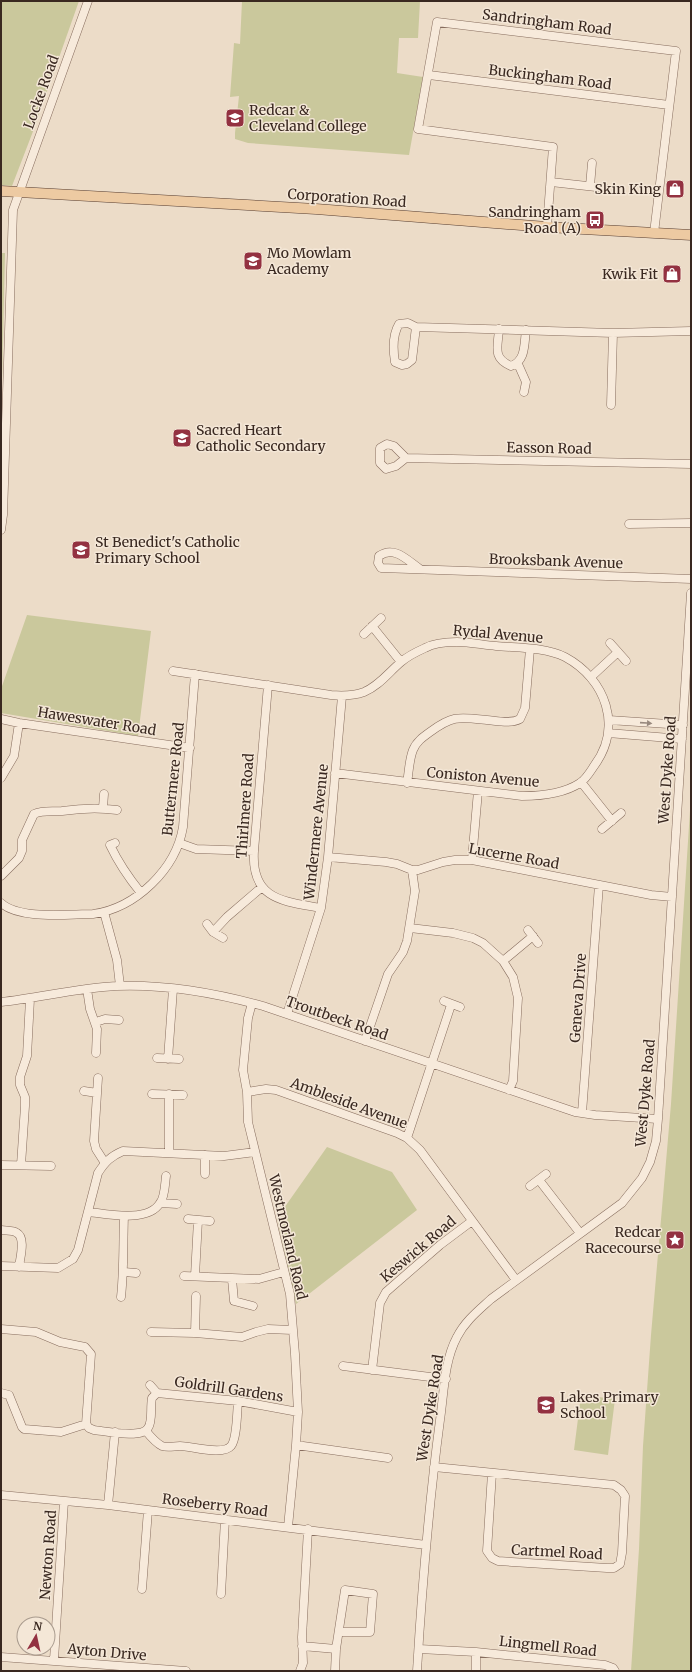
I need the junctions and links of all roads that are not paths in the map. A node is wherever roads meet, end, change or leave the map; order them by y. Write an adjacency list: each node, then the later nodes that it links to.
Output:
1 (88, 1): 9 (street, Locke Road)
2 (429, 75): 3 (street, Buckingham Road); 3 (street, Sandringham Road); 5 (street, Sandringham Road)
3 (669, 104): 11 (street, Sandringham Road)
4 (592, 163): 6 (street)
5 (551, 182): 6 (street); 10 (street, Sandringham Road)
6 (590, 186): 7 (street)
7 (605, 188)
8 (1, 191): 9 (main road, Corporation Road)
9 (19, 192): 10 (main road, Corporation Road); 23 (street, Locke Road)
10 (547, 227): 11 (main road, Corporation Road)
11 (654, 233): 12 (main road, Corporation Road)
12 (691, 235)
13 (416, 327): 13 (street); 14 (street)
14 (500, 330): 15 (street); 18 (street)
15 (526, 330): 17 (street); 18 (street)
16 (691, 331): 17 (street)
17 (613, 333): 20 (street)
18 (518, 364): 19 (street)
19 (524, 392)
20 (611, 405)
21 (406, 458): 22 (street, Easson Road)
22 (691, 464)
23 (3, 466): 26 (street, Locke Road)
24 (691, 523): 25 (street)
25 (629, 524)
26 (1, 530)
27 (420, 569): 28 (street, Brooksbank Avenue)
28 (691, 580)
29 (691, 593): 46 (street, West Dyke Road)
30 (381, 618): 31 (street)
31 (372, 626): 32 (street); 37 (street)
32 (364, 634)
33 (610, 643): 35 (street)
34 (530, 649): 37 (street, Rydal Avenue); 40 (street, Rydal Avenue); 53 (street)
35 (618, 652): 36 (street); 40 (street)
36 (626, 661)
37 (401, 662): 42 (street, Rydal Avenue)
38 (173, 671): 39 (street, Rydal Avenue)
39 (195, 674): 41 (street, Rydal Avenue); 49 (street, Buttermere Road)
40 (591, 677): 44 (street, Rydal Avenue)
41 (268, 685): 42 (street, Rydal Avenue); 63 (street, Thirlmere Road)
42 (342, 696): 50 (street, Windermere Avenue)
43 (1, 718): 45 (street, Haweswater Road)
44 (609, 720): 46 (street, one-way to 46); 47 (street, Coniston Avenue)
45 (19, 723): 49 (street, Haweswater Road); 51 (street)
46 (683, 725): 48 (street, West Dyke Road)
47 (608, 733): 48 (street); 52 (street, Coniston Avenue)
48 (682, 739): 71 (street, West Dyke Road)
49 (190, 748): 62 (street, Buttermere Road)
50 (335, 774): 53 (street, Coniston Avenue); 64 (street, Windermere Avenue)
51 (1, 778)
52 (581, 782): 54 (street, Coniston Avenue); 59 (street)
53 (407, 783): 54 (street, Coniston Avenue)
54 (478, 791): 65 (street)
55 (104, 794): 56 (street)
56 (103, 808): 57 (street); 67 (street)
57 (117, 810)
58 (621, 813): 59 (street)
59 (612, 821): 60 (street)
60 (602, 829)
61 (115, 843): 70 (street)
62 (180, 843): 63 (street); 70 (street, Buttermere Road)
63 (254, 851): 69 (street, Thirlmere Road)
64 (328, 857): 66 (street); 73 (street, Windermere Avenue)
65 (472, 860): 66 (street, Lucerne Road); 68 (street, Lucerne Road)
66 (412, 870): 76 (street)
67 (1, 876)
68 (599, 885): 71 (street, Lucerne Road); 105 (street, Geneva Drive)
69 (262, 887): 73 (street); 77 (street)
70 (141, 893): 74 (street, Buttermere Road)
71 (672, 897): 106 (street, West Dyke Road)
72 (2, 905): 74 (street, Buttermere Road)
73 (321, 908): 88 (street, Windermere Avenue)
74 (104, 912): 81 (street)
75 (207, 924): 77 (street)
76 (410, 928): 80 (street); 91 (street)
77 (213, 932): 79 (street)
78 (533, 936): 80 (street)
79 (223, 938)
80 (504, 961): 98 (street)
81 (120, 986): 82 (street, Troutbeck Road); 83 (street, Troutbeck Road)
82 (87, 989): 84 (street, Troutbeck Road); 90 (street)
83 (173, 989): 86 (street, Troutbeck Road); 94 (street)
84 (30, 999): 85 (street, Troutbeck Road); 113 (street)
85 (1, 1002)
86 (252, 1003): 88 (street, Troutbeck Road); 100 (street, Westmorland Road)
87 (460, 1007): 96 (street)
88 (287, 1014): 91 (street, Troutbeck Road)
89 (120, 1020): 90 (street)
90 (96, 1022): 92 (street)
91 (365, 1041): 96 (street, Troutbeck Road)
92 (96, 1053)
93 (157, 1058): 94 (street)
94 (168, 1059): 95 (street)
95 (179, 1059)
96 (432, 1063): 98 (street, Troutbeck Road); 107 (street)
97 (98, 1078): 101 (street)
98 (509, 1090): 105 (street, Troutbeck Road)
99 (84, 1092): 101 (street)
100 (247, 1092): 107 (street, Ambleside Avenue); 108 (street, Westmorland Road)
101 (97, 1093): 111 (street)
102 (152, 1094): 103 (street)
103 (168, 1094): 104 (street); 109 (street)
104 (183, 1095)
105 (582, 1113): 106 (street, Troutbeck Road)
106 (658, 1119): 129 (street, West Dyke Road)
107 (407, 1138): 127 (street, Ambleside Avenue)
108 (255, 1152): 110 (street); 133 (street, Westmorland Road)
109 (169, 1153): 110 (street); 111 (street)
110 (205, 1155): 115 (street)
111 (105, 1163): 122 (street)
112 (1, 1165): 113 (street)
113 (21, 1165): 114 (street)
114 (52, 1166)
115 (205, 1174)
116 (546, 1174): 118 (street)
117 (166, 1176): 120 (street)
118 (538, 1180): 119 (street); 129 (street)
119 (530, 1186)
120 (161, 1203): 121 (street); 123 (street)
121 (177, 1204)
122 (89, 1212): 123 (street); 131 (street)
123 (124, 1216): 132 (street)
124 (188, 1219): 125 (street)
125 (198, 1220): 126 (street); 136 (street)
126 (210, 1221)
127 (472, 1221): 138 (street, Ambleside Avenue); 147 (street, Keswick Road)
128 (1, 1230): 131 (street)
129 (580, 1233): 138 (street, West Dyke Road)
130 (1, 1266): 131 (street)
131 (19, 1267)
132 (124, 1272): 134 (street); 140 (street)
133 (284, 1272): 137 (street); 143 (street, Westmorland Road)
134 (136, 1273)
135 (184, 1276): 136 (street)
136 (195, 1276): 137 (street)
137 (232, 1279): 141 (street)
138 (516, 1280): 148 (street, West Dyke Road)
139 (196, 1296): 145 (street)
140 (121, 1297)
141 (252, 1306)
142 (1, 1329): 154 (street)
143 (292, 1330): 145 (street); 153 (street, Westmorland Road)
144 (151, 1332): 145 (street)
145 (195, 1333)
146 (343, 1366): 147 (street)
147 (372, 1370): 148 (street)
148 (446, 1379): 159 (street, West Dyke Road)
149 (150, 1385): 151 (street, Goldrill Gardens)
150 (1, 1392): 154 (street)
151 (157, 1393): 152 (street, Goldrill Gardens); 155 (street, Goldrill Gardens)
152 (238, 1401): 153 (street, Goldrill Gardens); 155 (street)
153 (298, 1412): 157 (street, Westmorland Road)
154 (86, 1424): 156 (street)
155 (146, 1431): 156 (street)
156 (115, 1432): 163 (street)
157 (296, 1444): 158 (street); 166 (street, Westmorland Road)
158 (388, 1458)
159 (434, 1467): 160 (street, Cartmel Road); 168 (street, West Dyke Road)
160 (492, 1473): 160 (street, Cartmel Road)
161 (1, 1495): 162 (street, Roseberry Road)
162 (64, 1500): 163 (street, Roseberry Road); 177 (street, Newton Road)
163 (108, 1505): 164 (street, Roseberry Road)
164 (148, 1510): 165 (street, Roseberry Road); 169 (street)
165 (225, 1519): 166 (street, Roseberry Road); 170 (street)
166 (288, 1527): 167 (street, Roseberry Road)
167 (308, 1529): 168 (street, Roseberry Road); 172 (street)
168 (426, 1545): 174 (street, West Dyke Road)
169 (142, 1589)
170 (221, 1594)
171 (340, 1632): 171 (street); 173 (street)
172 (302, 1646): 173 (street); 181 (street)
173 (336, 1649): 182 (street)
174 (419, 1649): 175 (street, Lingmell Road); 183 (street, West Dyke Road)
175 (476, 1652): 184 (street); 185 (street, Lingmell Road)
176 (1, 1657): 177 (street, Ayton Drive)
177 (54, 1660): 178 (street, Ayton Drive)
178 (97, 1668): 179 (street, Ayton Drive)
179 (178, 1671): 180 (street, Ayton Drive)
180 (186, 1671)
181 (300, 1671)
182 (335, 1671)
183 (417, 1671)
184 (476, 1671)
185 (615, 1671)

